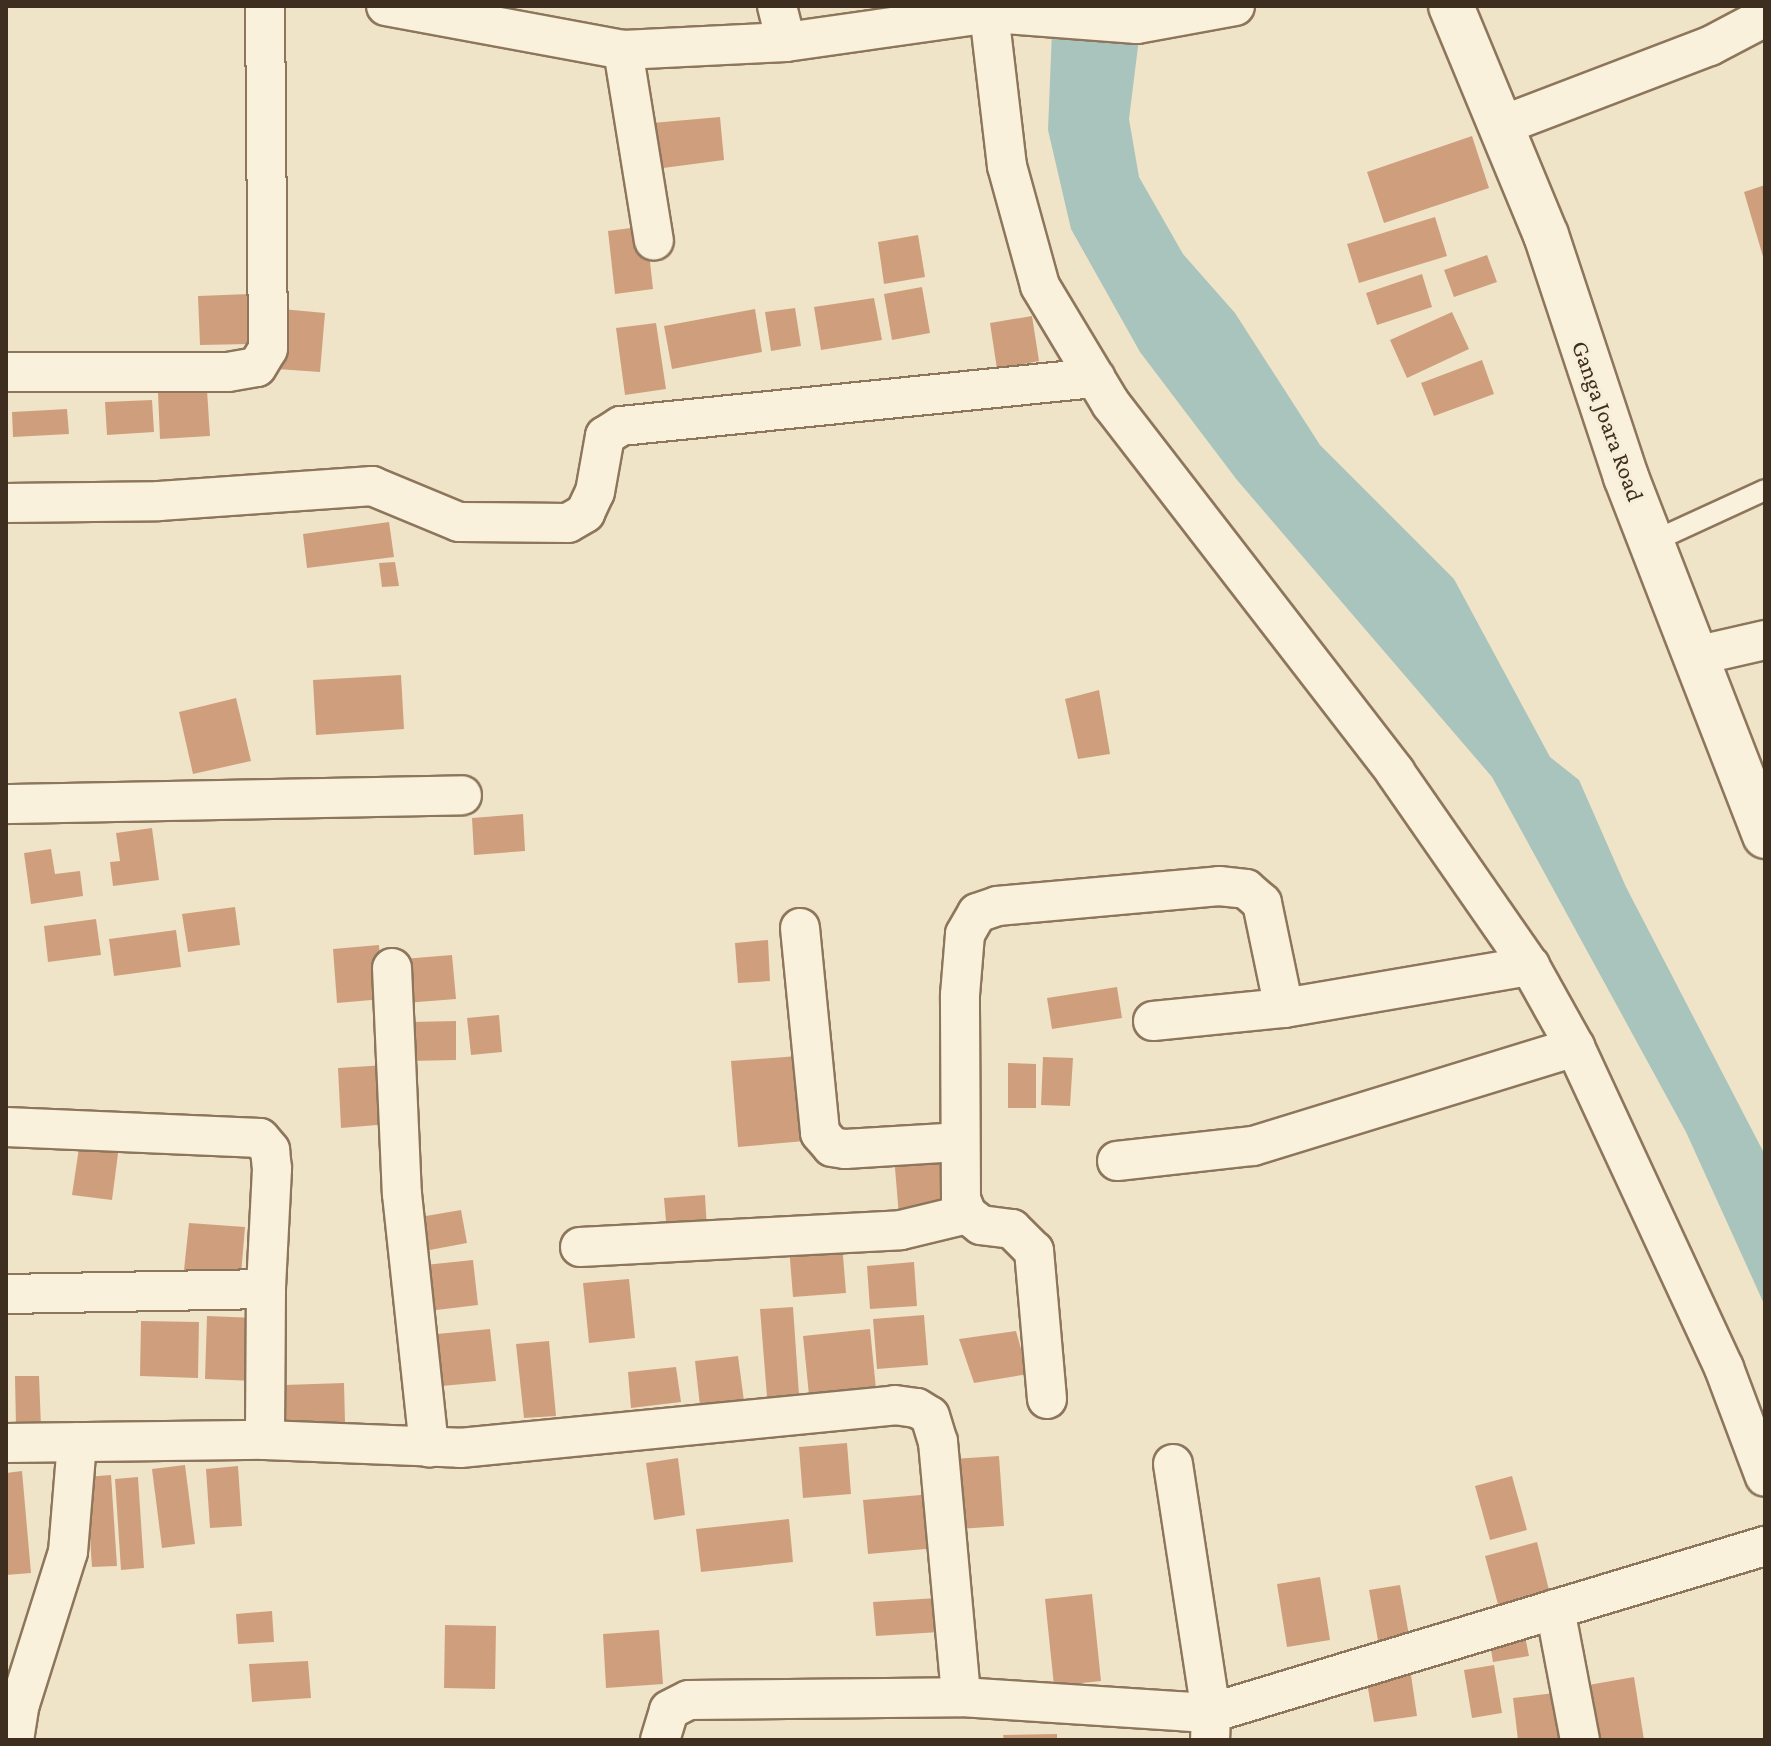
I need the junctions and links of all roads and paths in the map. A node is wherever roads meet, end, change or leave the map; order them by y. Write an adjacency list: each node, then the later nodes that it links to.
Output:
1 (265, 6): 11 (street)
2 (386, 6): 8 (street)
3 (1235, 6): 5 (street)
4 (1451, 6): 9 (main road, Ganga Joara Road)
5 (999, 11): 7 (street); 12 (street)
6 (1765, 17): 9 (street)
7 (782, 24): 8 (street)
8 (623, 50): 10 (street)
9 (1503, 125): 15 (main road, Ganga Joara Road)
10 (654, 241)
11 (6, 372)
12 (1096, 378): 14 (street); 22 (street)
13 (1765, 490): 15 (lane)
14 (6, 503)
15 (1652, 542): 17 (main road, Ganga Joara Road)
16 (1765, 640): 17 (street)
17 (1695, 656): 20 (main road, Ganga Joara Road)
18 (462, 795): 19 (street)
19 (6, 804)
20 (1763, 827)
21 (800, 928): 28 (street)
22 (1530, 966): 24 (street); 26 (street)
23 (392, 968): 38 (street)
24 (1284, 1008): 25 (street); 28 (street)
25 (1153, 1021)
26 (1575, 1047): 29 (street); 40 (street)
27 (6, 1127): 32 (street)
28 (958, 1142): 30 (street)
29 (1117, 1161)
30 (967, 1214): 31 (street); 34 (street)
31 (580, 1247)
32 (266, 1289): 33 (street); 35 (street)
33 (6, 1294)
34 (1047, 1399)
35 (265, 1440): 36 (street); 38 (street)
36 (77, 1442): 37 (street); 45 (street)
37 (6, 1443)
38 (429, 1448): 43 (street)
39 (1173, 1464): 44 (street)
40 (1765, 1477)
41 (1765, 1546): 42 (street)
42 (1555, 1609): 44 (street); 47 (street)
43 (961, 1697): 44 (street); 46 (street)
44 (1210, 1727)
45 (14, 1740)
46 (660, 1740)
47 (1580, 1740)

